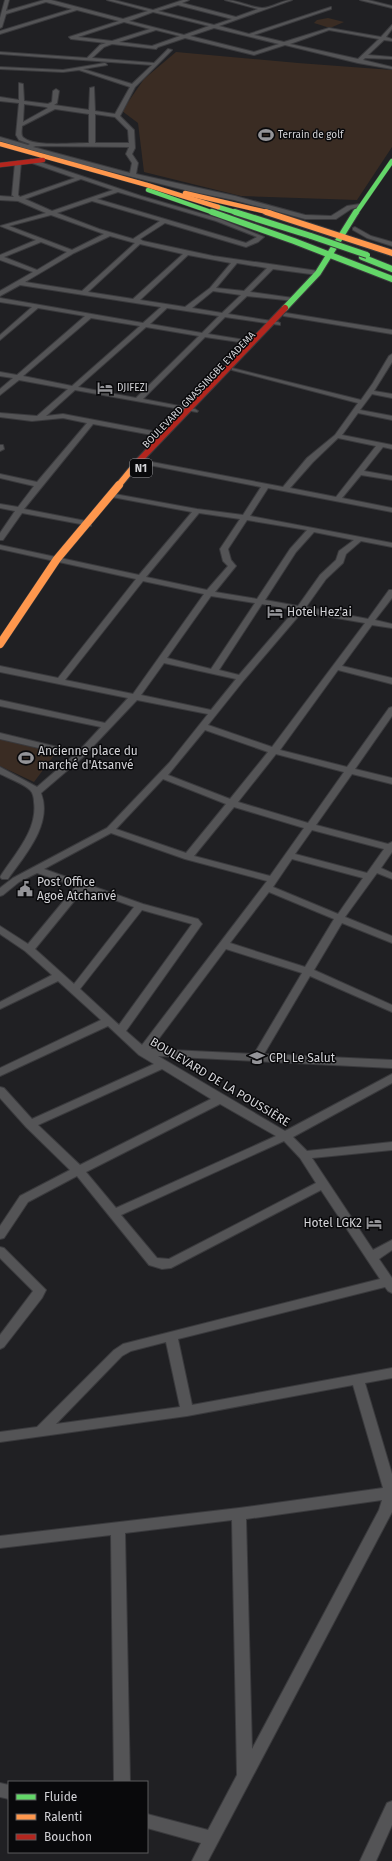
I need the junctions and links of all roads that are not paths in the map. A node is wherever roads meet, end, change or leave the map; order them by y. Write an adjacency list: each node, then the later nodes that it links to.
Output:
1 (8, 0): 17 (street)
2 (47, 0): 14 (street); 17 (street)
3 (109, 0): 10 (street)
4 (126, 0): 10 (street)
5 (165, 0): 11 (street)
6 (187, 0): 11 (street)
7 (227, 0): 15 (street)
8 (290, 0): 15 (street)
9 (362, 0): 12 (street)
10 (120, 3): 16 (street)
11 (177, 3): 16 (street); 18 (street)
12 (392, 7)
13 (329, 8): 25 (street)
14 (77, 9): 19 (street); 24 (street)
15 (263, 9): 18 (street)
16 (152, 11): 19 (street); 20 (street)
17 (5, 13): 22 (street)
18 (235, 18): 20 (street)
19 (122, 20): 23 (street); 29 (street)
20 (212, 26): 25 (street); 26 (street)
21 (392, 26): 27 (street)
22 (0, 27)
23 (155, 29): 26 (street); 29 (street)
24 (0, 34)
25 (249, 35): 30 (street)
26 (183, 36): 30 (street); 31 (street)
27 (382, 39): 28 (street); 30 (street); 33 (street)
28 (392, 40)
29 (110, 44): 31 (street); 35 (street)
30 (283, 44): 37 (street)
31 (151, 48): 38 (street)
32 (0, 53): 35 (street)
33 (363, 56): 34 (street); 37 (street)
34 (392, 58)
35 (88, 59): 36 (street)
36 (118, 61): 38 (street); 41 (street)
37 (358, 62): 40 (street)
38 (154, 64): 43 (street)
39 (0, 68): 41 (street)
40 (392, 68)
41 (79, 69): 43 (street)
42 (21, 84): 47 (street)
43 (133, 86): 50 (street)
44 (92, 88): 49 (street)
45 (56, 91): 48 (street)
46 (0, 99): 47 (street)
47 (22, 103): 48 (street); 51 (street)
48 (50, 107): 49 (street); 51 (street)
49 (91, 113): 50 (street); 55 (street)
50 (117, 116): 56 (street)
51 (21, 125): 54 (street)
52 (0, 139): 58 (street)
53 (0, 144): 59 (main road)
54 (35, 144): 55 (street); 58 (street)
55 (92, 144): 56 (street)
56 (131, 145): 64 (street)
57 (0, 148): 58 (main road)
58 (28, 154): 59 (main road); 60 (main road); 62 (main road); 64 (street); 65 (street)
59 (43, 158): 66 (main road); 66 (main road)
60 (0, 159)
61 (392, 161): 72 (main road, N1)
62 (18, 163): 63 (main road); 70 (street)
63 (0, 165)
64 (133, 174): 72 (street)
65 (82, 177): 67 (street); 70 (street)
66 (147, 188): 77 (main road); 86 (main road); 88 (main road, bridge)
67 (118, 190): 71 (street); 75 (street)
68 (383, 191): 73 (main road)
69 (0, 198): 70 (street)
70 (19, 198): 74 (street)
71 (91, 199): 74 (street); 75 (street)
72 (360, 206): 77 (main road, N1)
73 (368, 212)
74 (52, 213): 76 (street); 78 (street)
75 (164, 221): 81 (street)
76 (2, 225): 80 (street)
77 (351, 227): 79 (main road); 82 (street); 86 (main road, BOULEVARD GNASSINGBE EYADEMA / N1)
78 (110, 234): 81 (street); 83 (street)
79 (351, 238): 85 (main road); 86 (main road, BOULEVARD GNASSINGBE EYADEMA / N1)
80 (42, 240): 83 (street); 87 (street)
81 (138, 240): 84 (street); 99 (street)
82 (392, 244)
83 (72, 252): 94 (street)
84 (187, 253): 89 (street); 104 (street)
85 (392, 253)
86 (334, 256): 88 (main road); 92 (main road, BOULEVARD GNASSINGBE EYADEMA / N1); 95 (main road, BOULEVARD GNASSINGBE EYADEMA / N1)
87 (0, 258): 94 (street)
88 (363, 259): 90 (main road); 92 (main road); 93 (main road); 96 (main road)
89 (235, 262): 91 (street); 98 (street)
90 (392, 265)
91 (271, 267): 95 (street); 100 (street)
92 (332, 267): 109 (main road, BOULEVARD GNASSINGBE EYADEMA / N1)
93 (392, 270)
94 (38, 272): 97 (street)
95 (318, 273): 103 (main road, BOULEVARD GNASSINGBE EYADEMA / N1)
96 (392, 279)
97 (20, 283): 99 (street); 101 (street)
98 (212, 289): 100 (street); 107 (street)
99 (83, 293): 104 (street)
100 (246, 293): 103 (street); 108 (street)
101 (0, 294)
102 (0, 300): 105 (street)
103 (293, 300): 111 (main road, BOULEVARD GNASSINGBE EYADEMA / N1)
104 (135, 301): 106 (street)
105 (37, 306): 110 (street); 115 (street)
106 (166, 306): 107 (street); 112 (street)
107 (187, 310): 108 (street)
108 (223, 315): 111 (street); 114 (street)
109 (286, 315): 111 (main road, BOULEVARD GNASSINGBE EYADEMA / N1); 113 (street)
110 (89, 316): 112 (street); 121 (street)
111 (274, 323): 116 (main road, BOULEVARD GNASSINGBE EYADEMA / N1); 119 (main road, BOULEVARD GNASSINGBE EYADEMA / N1)
112 (144, 325): 114 (street); 122 (street)
113 (392, 332)
114 (203, 335): 116 (street); 126 (street)
115 (0, 338)
116 (251, 343): 128 (main road, BOULEVARD GNASSINGBE EYADEMA / N1)
117 (392, 356): 118 (street)
118 (389, 365): 123 (street)
119 (234, 369): 127 (street); 128 (main road, BOULEVARD GNASSINGBE EYADEMA / N1)
120 (0, 374): 121 (street)
121 (19, 377): 122 (street); 124 (street)
122 (72, 388): 126 (street); 131 (street)
123 (370, 392): 125 (street); 127 (street)
124 (0, 393)
125 (392, 396)
126 (138, 400): 128 (street)
127 (362, 402): 129 (street)
128 (191, 410): 134 (main road, BOULEVARD GNASSINGBE EYADEMA / N1); 138 (main road, BOULEVARD GNASSINGBE EYADEMA / N1)
129 (356, 411): 132 (street); 135 (street)
130 (1, 416): 131 (street)
131 (39, 418): 133 (street)
132 (392, 418)
133 (92, 422): 134 (street); 142 (street)
134 (163, 435): 145 (main road, BOULEVARD GNASSINGBE EYADEMA / N1)
135 (337, 436): 136 (street); 144 (street)
136 (381, 444): 137 (street); 139 (street)
137 (392, 447)
138 (144, 462): 143 (street); 145 (main road, BOULEVARD GNASSINGBE EYADEMA / N1)
139 (360, 473): 141 (street); 146 (street)
140 (0, 476): 142 (street)
141 (392, 478)
142 (40, 485): 148 (street)
143 (266, 485): 144 (street); 151 (street)
144 (285, 489): 146 (street)
145 (116, 495): 150 (street); 152 (main road, BOULEVARD GNASSINGBE EYADEMA / N1)
146 (337, 500): 149 (street)
147 (0, 506): 148 (street)
148 (20, 510): 152 (street); 154 (street)
149 (392, 510)
150 (197, 511): 151 (street); 160 (street)
151 (244, 517): 153 (street); 162 (street)
152 (90, 529): 158 (main road, BOULEVARD GNASSINGBE EYADEMA / N1)
153 (312, 529): 155 (street); 163 (street)
154 (0, 538)
155 (359, 539): 156 (street); 164 (street)
156 (392, 546)
157 (0, 547): 158 (street)
158 (57, 559): 159 (street); 167 (main road, BOULEVARD GNASSINGBE EYADEMA / N1)
159 (66, 564): 160 (street); 168 (main road)
160 (140, 579): 162 (street); 175 (street)
161 (392, 592): 165 (street)
162 (208, 593): 163 (street); 169 (street)
163 (260, 603): 164 (street); 172 (street)
164 (302, 608): 165 (street); 173 (street)
165 (370, 622): 166 (street); 170 (street)
166 (392, 626)
167 (0, 644)
168 (4, 654)
169 (162, 660): 172 (street); 176 (street)
170 (337, 668): 174 (street); 183 (street)
171 (0, 669): 175 (street)
172 (214, 671): 173 (street)
173 (241, 678): 179 (street)
174 (392, 680)
175 (60, 681): 176 (street)
176 (136, 696): 179 (street); 180 (street)
177 (0, 703): 180 (street)
178 (392, 710): 185 (street)
179 (212, 713): 181 (street)
180 (107, 726): 184 (street)
181 (204, 726): 183 (street); 187 (street)
182 (0, 736): 184 (street)
183 (274, 751): 185 (street); 190 (street)
184 (80, 754): 189 (street)
185 (349, 770): 188 (street); 191 (street)
186 (1, 772): 189 (street)
187 (163, 776): 190 (street); 192 (street)
188 (392, 781)
189 (37, 792): 199 (street)
190 (232, 803): 191 (street); 195 (street)
191 (311, 827): 193 (street); 194 (street)
192 (110, 830): 195 (street); 196 (street)
193 (391, 846): 197 (street)
194 (290, 856): 197 (street); 201 (street)
195 (188, 857): 201 (street)
196 (36, 869): 200 (street); 202 (street)
197 (372, 873): 198 (street); 205 (street)
198 (392, 876)
199 (2, 877): 200 (street)
200 (16, 880): 203 (street)
201 (270, 884): 205 (street); 208 (street)
202 (82, 885): 204 (street); 209 (street)
203 (0, 893)
204 (140, 906): 212 (street); 216 (street)
205 (339, 919): 207 (street); 210 (street)
206 (0, 929): 209 (street, BOULEVARD DE LA POUSSIÈRE)
207 (392, 940)
208 (225, 945): 210 (street); 217 (street)
209 (29, 949): 211 (street, BOULEVARD DE LA POUSSIÈRE)
210 (307, 971): 214 (street); 218 (street)
211 (59, 976): 212 (street, BOULEVARD DE LA POUSSIÈRE); 213 (street)
212 (74, 990): 215 (street, BOULEVARD DE LA POUSSIÈRE)
213 (0, 1006)
214 (392, 1009)
215 (109, 1021): 216 (street, BOULEVARD DE LA POUSSIÈRE); 221 (street)
216 (120, 1031): 217 (street, BOULEVARD DE LA POUSSIÈRE)
217 (143, 1052): 218 (street); 219 (street, BOULEVARD DE LA POUSSIÈRE)
218 (258, 1056): 220 (street)
219 (162, 1064): 224 (street, BOULEVARD DE LA POUSSIÈRE); 225 (street)
220 (392, 1064)
221 (0, 1072)
222 (392, 1078): 226 (street)
223 (0, 1091): 225 (street)
224 (220, 1099): 226 (street, BOULEVARD DE LA POUSSIÈRE); 229 (street)
225 (30, 1124): 229 (street)
226 (285, 1136): 228 (street, BOULEVARD DE LA POUSSIÈRE); 231 (street)
227 (392, 1146): 228 (street)
228 (304, 1155): 230 (street, BOULEVARD DE LA POUSSIÈRE)
229 (79, 1171): 231 (street); 232 (street)
230 (324, 1184): 231 (street); 235 (street, BOULEVARD DE LA POUSSIÈRE)
231 (115, 1213)
232 (0, 1235)
233 (392, 1244): 235 (street)
234 (0, 1251): 238 (street)
235 (371, 1258): 236 (street, BOULEVARD DE LA POUSSIÈRE)
236 (389, 1285): 237 (street)
237 (171, 1336): 241 (street); 242 (street)
238 (0, 1344)
239 (392, 1373): 240 (street)
240 (358, 1380): 241 (street); 244 (street)
241 (187, 1411): 242 (street)
242 (41, 1431): 243 (street)
243 (0, 1437)
244 (391, 1493): 245 (street); 246 (street)
245 (389, 1512): 249 (street)
246 (239, 1514): 247 (street); 249 (street)
247 (118, 1528): 248 (street); 250 (street)
248 (0, 1542)
249 (245, 1778): 253 (street)
250 (122, 1781)
251 (392, 1808): 255 (street)
252 (148, 1821): 253 (street)
253 (212, 1838): 254 (street)
254 (200, 1861)
255 (368, 1861)

